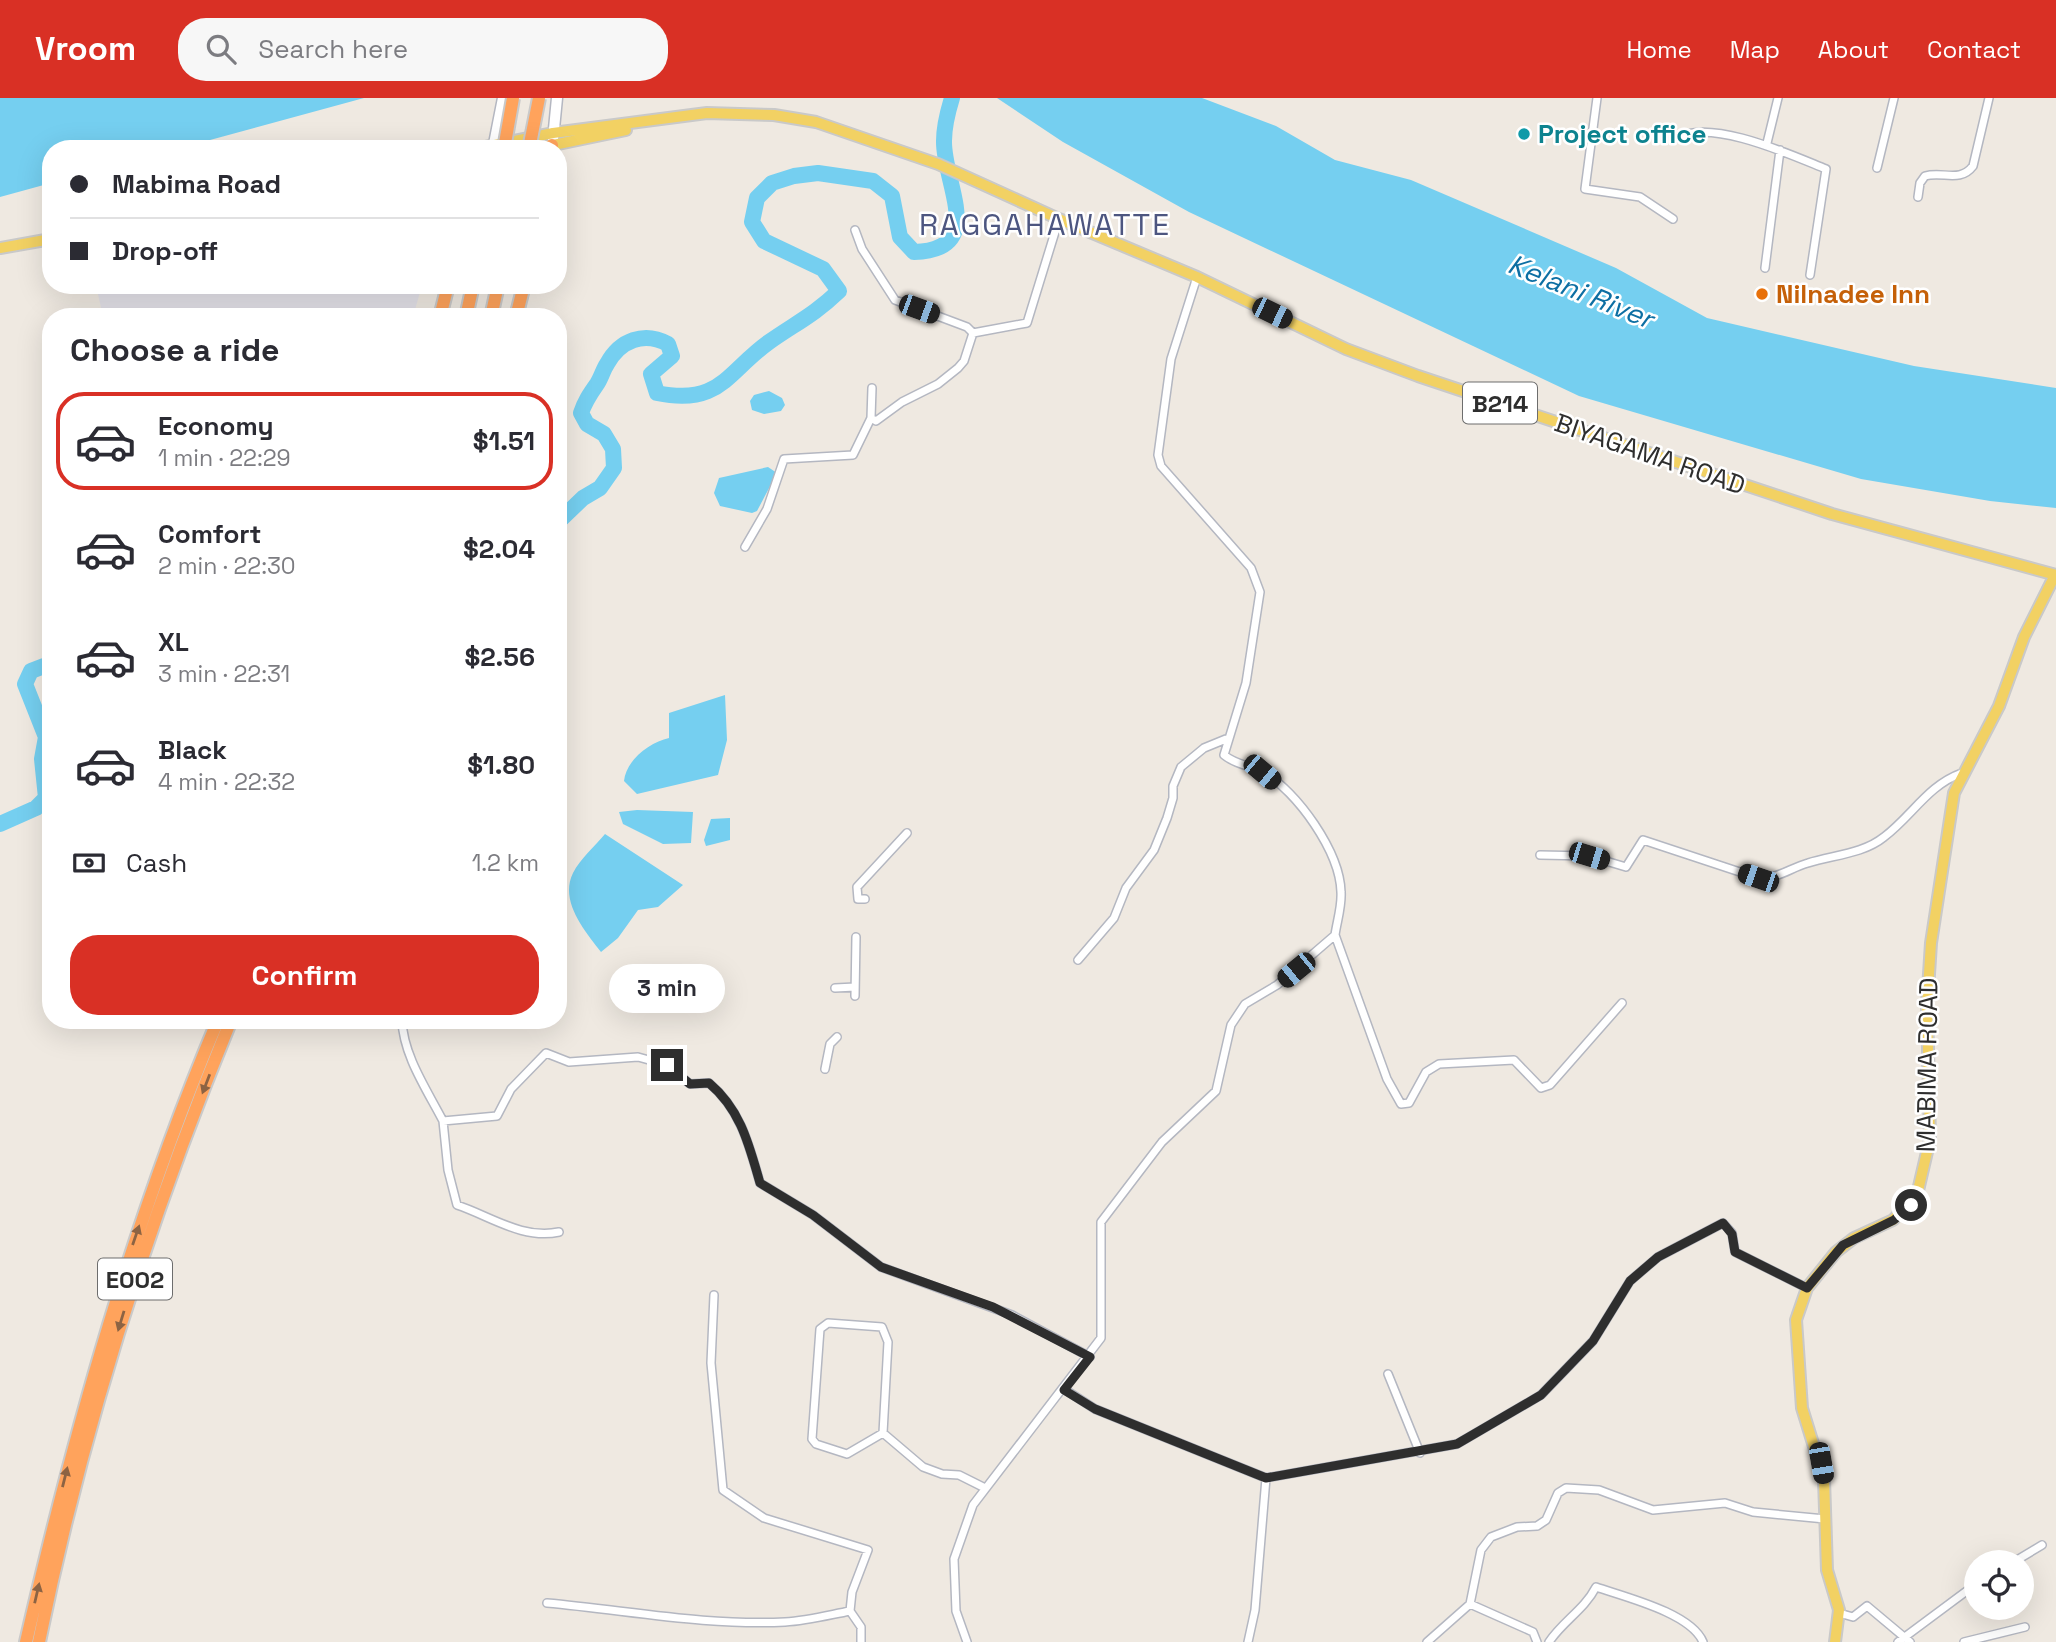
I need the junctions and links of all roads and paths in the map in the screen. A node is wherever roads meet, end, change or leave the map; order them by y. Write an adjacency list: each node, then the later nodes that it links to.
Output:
1 (503, 98): 10 (street)
2 (513, 98): 11 (highway, bridge)
3 (538, 98): 12 (highway, bridge)
4 (557, 98): 13 (street)
5 (1597, 98): 20 (street)
6 (1778, 98): 15 (street)
7 (1894, 98): 17 (street)
8 (1989, 98): 18 (street)
9 (1677, 138): 15 (street)
10 (498, 140)
11 (500, 140)
12 (532, 140)
13 (552, 140)
14 (562, 140): 19 (main road, BIYAGAMA ROAD / B214)
15 (1767, 143): 16 (street)
16 (1780, 150): 24 (street); 25 (street)
17 (1877, 168)
18 (1919, 197)
19 (1059, 219): 26 (main road, BIYAGAMA ROAD / B214); 27 (street)
20 (1673, 219)
21 (855, 230): 27 (street)
22 (42, 241): 23 (main road)
23 (0, 248)
24 (1765, 268)
25 (1811, 275)
26 (1197, 277): 31 (main road, BIYAGAMA ROAD / B214); 32 (street)
27 (973, 333): 29 (street)
28 (872, 388): 29 (street)
29 (871, 418): 30 (street)
30 (745, 547)
31 (2056, 575): 33 (main road, MABIMA ROAD)
32 (1226, 739): 37 (street); 39 (street)
33 (1962, 773): 35 (street); 51 (main road, MABIMA ROAD)
34 (907, 834): 36 (street)
35 (1540, 855)
36 (865, 899)
37 (1335, 935): 43 (street); 53 (street)
38 (856, 937): 40 (street)
39 (1078, 960)
40 (855, 987): 41 (street); 42 (street)
41 (835, 988)
42 (855, 996)
43 (1622, 1003)
44 (215, 1029): 61 (highway, E002, one-way to 44)
45 (227, 1029): 61 (highway, E002, one-way to 61)
46 (403, 1029): 49 (street)
47 (837, 1037): 48 (street)
48 (825, 1069)
49 (443, 1121): 50 (street); 53 (street)
50 (559, 1232)
51 (1807, 1288): 57 (street); 60 (main road, MABIMA ROAD)
52 (714, 1295): 67 (street)
53 (1090, 1357): 55 (street)
54 (1388, 1374): 57 (street)
55 (1064, 1390): 58 (street); 59 (street)
56 (883, 1433): 56 (street); 59 (street)
57 (1420, 1452): 58 (street)
58 (1266, 1478): 75 (street)
59 (985, 1488): 74 (street)
60 (1825, 1519): 66 (street); 68 (main road, MABIMA ROAD)
61 (54, 1544): 71 (highway, E002, one-way to 61); 72 (highway, E002)
62 (2042, 1545): 63 (street)
63 (2034, 1550)
64 (1964, 1593): 70 (street)
65 (547, 1603): 67 (street)
66 (1470, 1604): 76 (street); 77 (street)
67 (850, 1611): 73 (street)
68 (1839, 1614): 70 (street); 80 (main road, MABIMA ROAD)
69 (2025, 1627): 81 (street)
70 (1904, 1640)
71 (26, 1642)
72 (39, 1642)
73 (860, 1642)
74 (967, 1642)
75 (1248, 1642)
76 (1427, 1642)
77 (1537, 1642)
78 (1549, 1642): 79 (street)
79 (1703, 1642)
80 (1835, 1642)
81 (1964, 1642)

